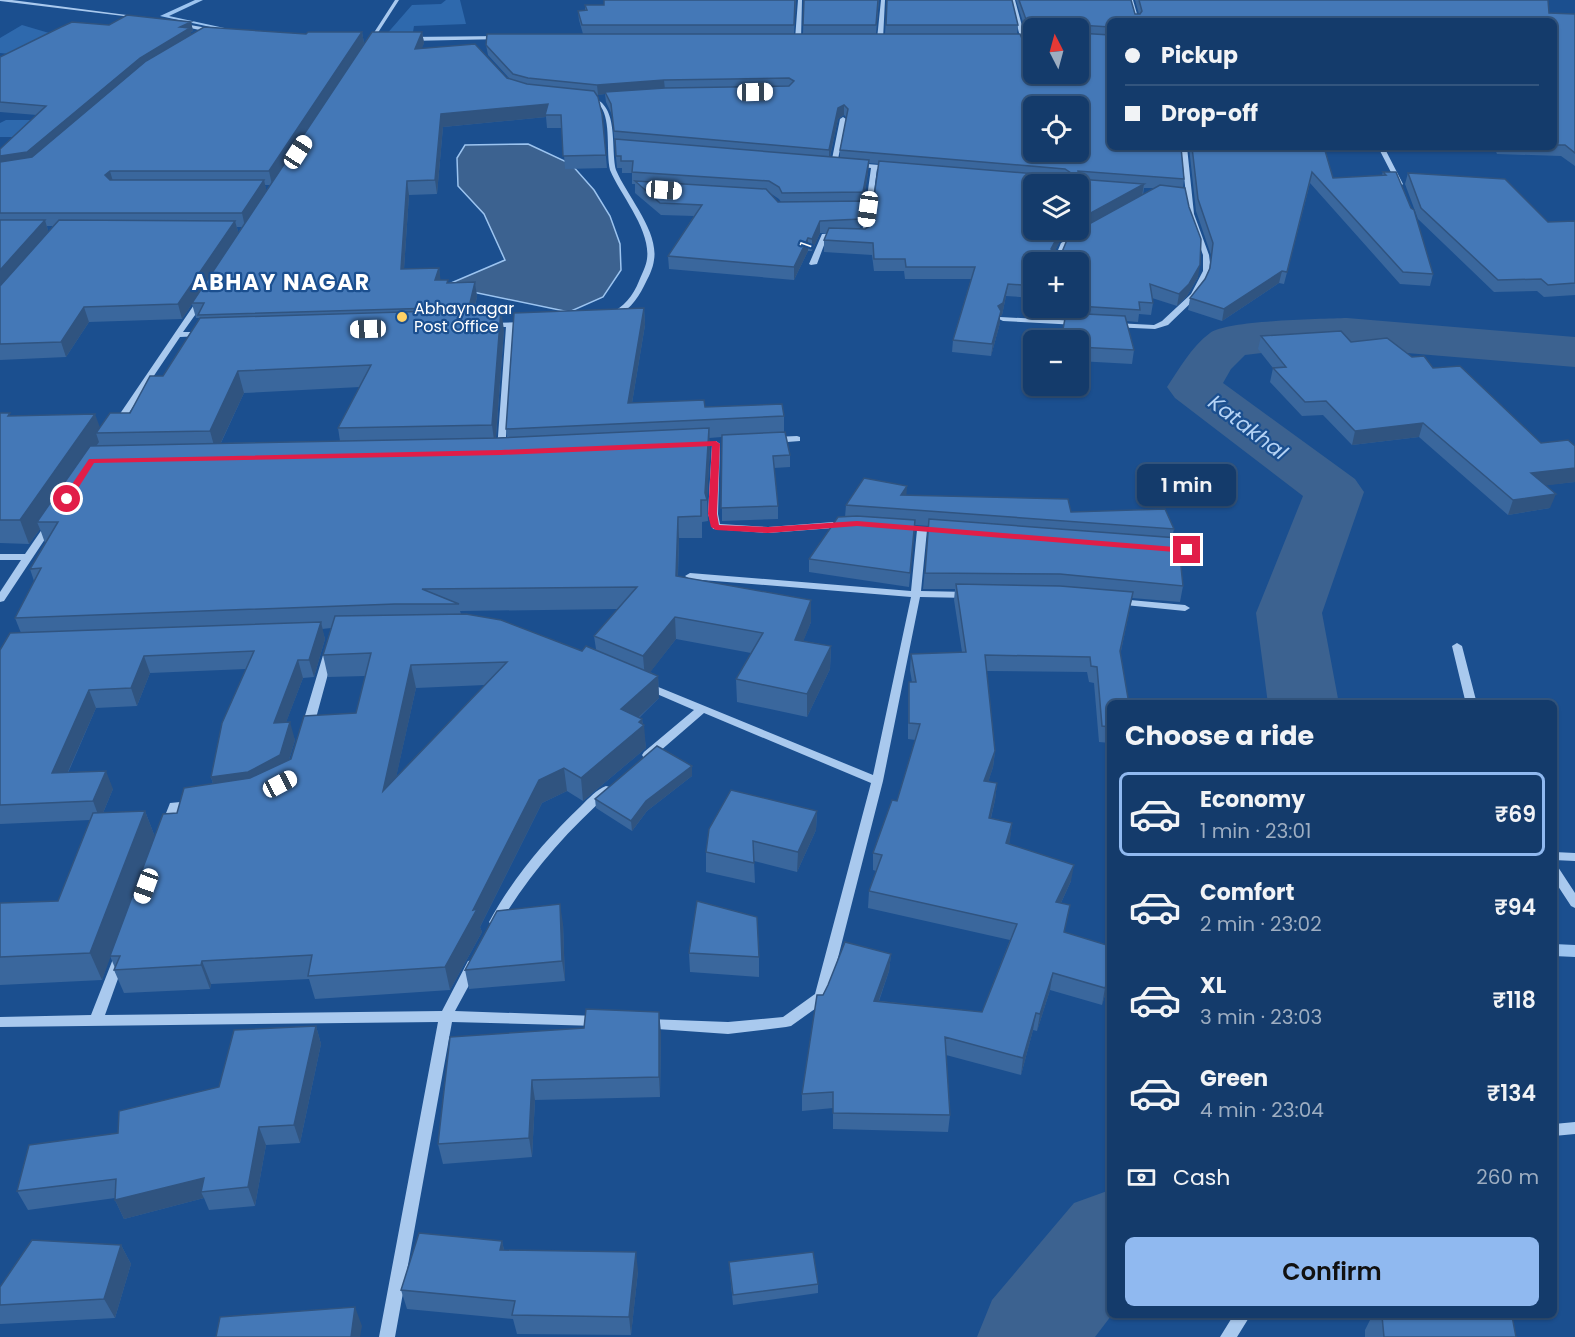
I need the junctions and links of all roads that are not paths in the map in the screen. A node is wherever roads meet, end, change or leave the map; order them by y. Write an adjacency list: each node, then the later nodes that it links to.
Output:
1 (397, 0): 25 (street)
2 (800, 0): 17 (street)
3 (884, 0): 20 (street)
4 (1013, 0): 23 (street)
5 (1131, 0): 8 (street)
6 (1, 1): 7 (street)
7 (145, 18)
8 (1136, 18)
9 (178, 24): 10 (street)
10 (211, 30): 11 (street); 12 (street)
11 (220, 32)
12 (202, 36)
13 (466, 38): 14 (street); 15 (street); 27 (street)
14 (514, 38)
15 (406, 39)
16 (786, 39): 17 (street)
17 (798, 39): 18 (street)
18 (810, 39)
19 (869, 39): 20 (street)
20 (880, 39): 21 (street)
21 (892, 39)
22 (999, 39): 23 (street)
23 (1023, 39)
24 (360, 40): 25 (street)
25 (371, 40): 26 (street); 28 (street)
26 (382, 40)
27 (474, 46)
28 (364, 50)
29 (576, 96): 31 (street)
30 (609, 98): 31 (street)
31 (598, 99): 33 (street)
32 (843, 119): 38 (street)
33 (610, 147): 34 (street); 41 (street)
34 (622, 147)
35 (1184, 150): 45 (street)
36 (1382, 150): 43 (street)
37 (822, 163): 38 (street)
38 (834, 164): 39 (street)
39 (874, 167): 40 (street); 47 (street)
40 (896, 169)
41 (622, 188): 42 (street); 54 (street)
42 (633, 189)
43 (1402, 191)
44 (1178, 195): 45 (street)
45 (1189, 195): 60 (street)
46 (856, 209): 47 (street)
47 (868, 209): 49 (street)
48 (844, 236): 52 (street, 1)
49 (855, 236)
50 (1070, 240): 51 (street)
51 (1060, 252)
52 (813, 264)
53 (204, 295): 62 (street)
54 (605, 319)
55 (1003, 319): 57 (street)
56 (532, 324): 59 (street)
57 (1092, 324)
58 (486, 325): 59 (street)
59 (510, 325): 71 (street)
60 (1104, 325)
61 (214, 333): 62 (street)
62 (178, 334): 63 (street)
63 (112, 432)
64 (797, 439): 65 (street)
65 (762, 441)
66 (728, 443): 68 (street)
67 (704, 444): 68 (street)
68 (716, 444): 73 (street)
69 (513, 452): 71 (street)
70 (489, 453): 71 (street)
71 (501, 453)
72 (54, 518): 78 (street)
73 (857, 524)
74 (923, 530): 80 (street)
75 (1152, 548): 76 (street)
76 (1187, 550)
77 (0, 556): 78 (street)
78 (28, 557): 82 (street)
79 (690, 576): 80 (street)
80 (916, 594): 81 (street); 93 (street)
81 (976, 595)
82 (0, 599)
83 (1104, 601): 84 (street)
84 (1185, 608)
85 (331, 645): 90 (street)
86 (1457, 646): 88 (street)
87 (641, 683): 89 (street)
88 (1471, 700)
89 (702, 709): 91 (street); 93 (street)
90 (302, 744)
91 (634, 767)
92 (617, 781): 100 (street)
93 (877, 781): 107 (street)
94 (204, 803): 95 (street)
95 (163, 841)
96 (1557, 856): 97 (street)
97 (1575, 857)
98 (1558, 875): 99 (street)
99 (1575, 903)
100 (491, 931)
101 (125, 942): 104 (street)
102 (479, 952): 103 (street)
103 (446, 1016): 104 (street); 105 (street); 111 (street)
104 (96, 1021): 106 (street)
105 (610, 1021)
106 (0, 1022)
107 (634, 1023)
108 (1575, 1128): 109 (street)
109 (1557, 1130)
110 (1241, 1318): 112 (street)
111 (387, 1337)
112 (1228, 1337)

